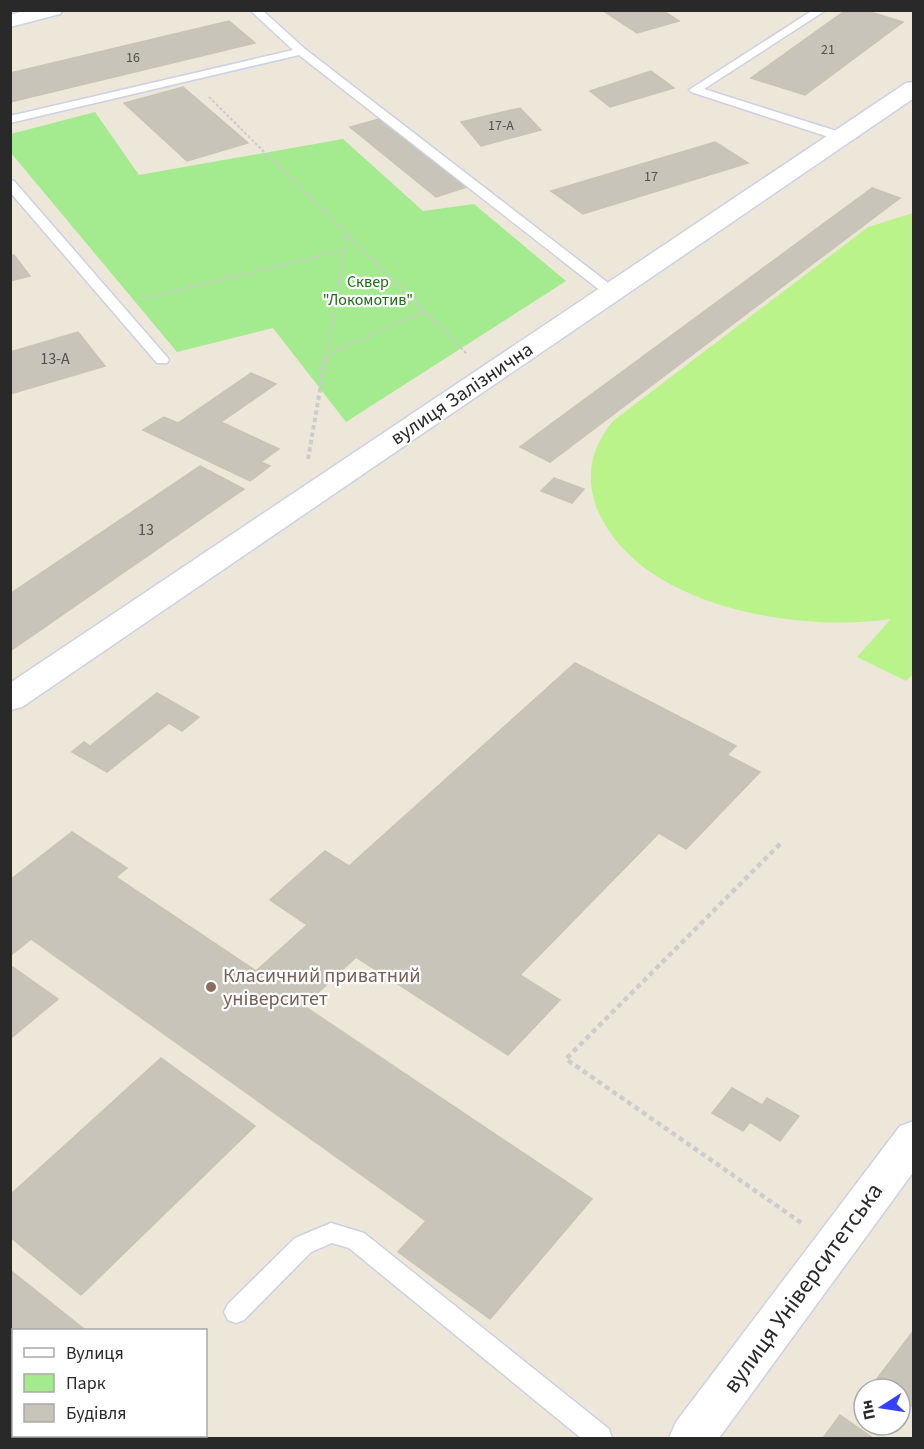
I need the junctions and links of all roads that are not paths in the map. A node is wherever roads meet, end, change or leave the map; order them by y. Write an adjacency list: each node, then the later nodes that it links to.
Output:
1 (53, 10): 4 (street)
2 (255, 10): 5 (lane)
3 (821, 10): 8 (lane)
4 (10, 21)
5 (301, 51): 7 (lane); 10 (lane)
6 (910, 95): 8 (street, вулиця Залізнична)
7 (10, 120)
8 (842, 137): 10 (street, вулиця Залізнична)
9 (10, 184): 11 (lane)
10 (611, 292): 12 (street, вулиця Залізнична)
11 (162, 360)
12 (10, 699)
13 (914, 1138): 16 (street, вулиця Університетська)
14 (236, 1312): 15 (lane)
15 (600, 1438)
16 (692, 1438)

